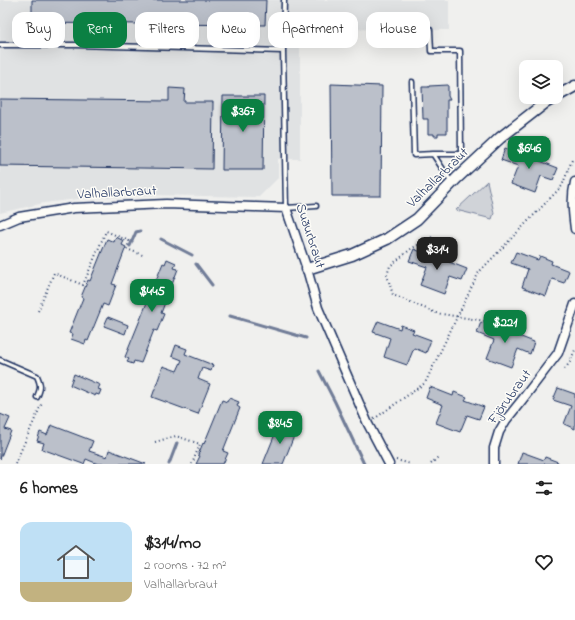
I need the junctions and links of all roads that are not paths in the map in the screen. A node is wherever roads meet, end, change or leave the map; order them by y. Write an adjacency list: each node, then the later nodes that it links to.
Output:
1 (284, 0): 4 (lane, Suðurbraut)
2 (430, 30): 7 (lane)
3 (0, 45): 4 (lane)
4 (283, 51): 11 (lane, Suðurbraut)
5 (412, 82): 7 (lane)
6 (575, 86): 9 (street, Valhallarbraut)
7 (432, 154): 9 (lane)
8 (575, 182): 13 (street)
9 (452, 183): 14 (street, Valhallarbraut)
10 (316, 206): 11 (lane)
11 (286, 208): 12 (street, Valhallarbraut); 14 (street, Suðurbraut)
12 (0, 225)
13 (575, 229)
14 (307, 269): 18 (street, Suðurbraut)
15 (575, 304): 19 (street, Fjörubraut)
16 (0, 360): 17 (lane)
17 (37, 397)
18 (389, 464)
19 (494, 464)

